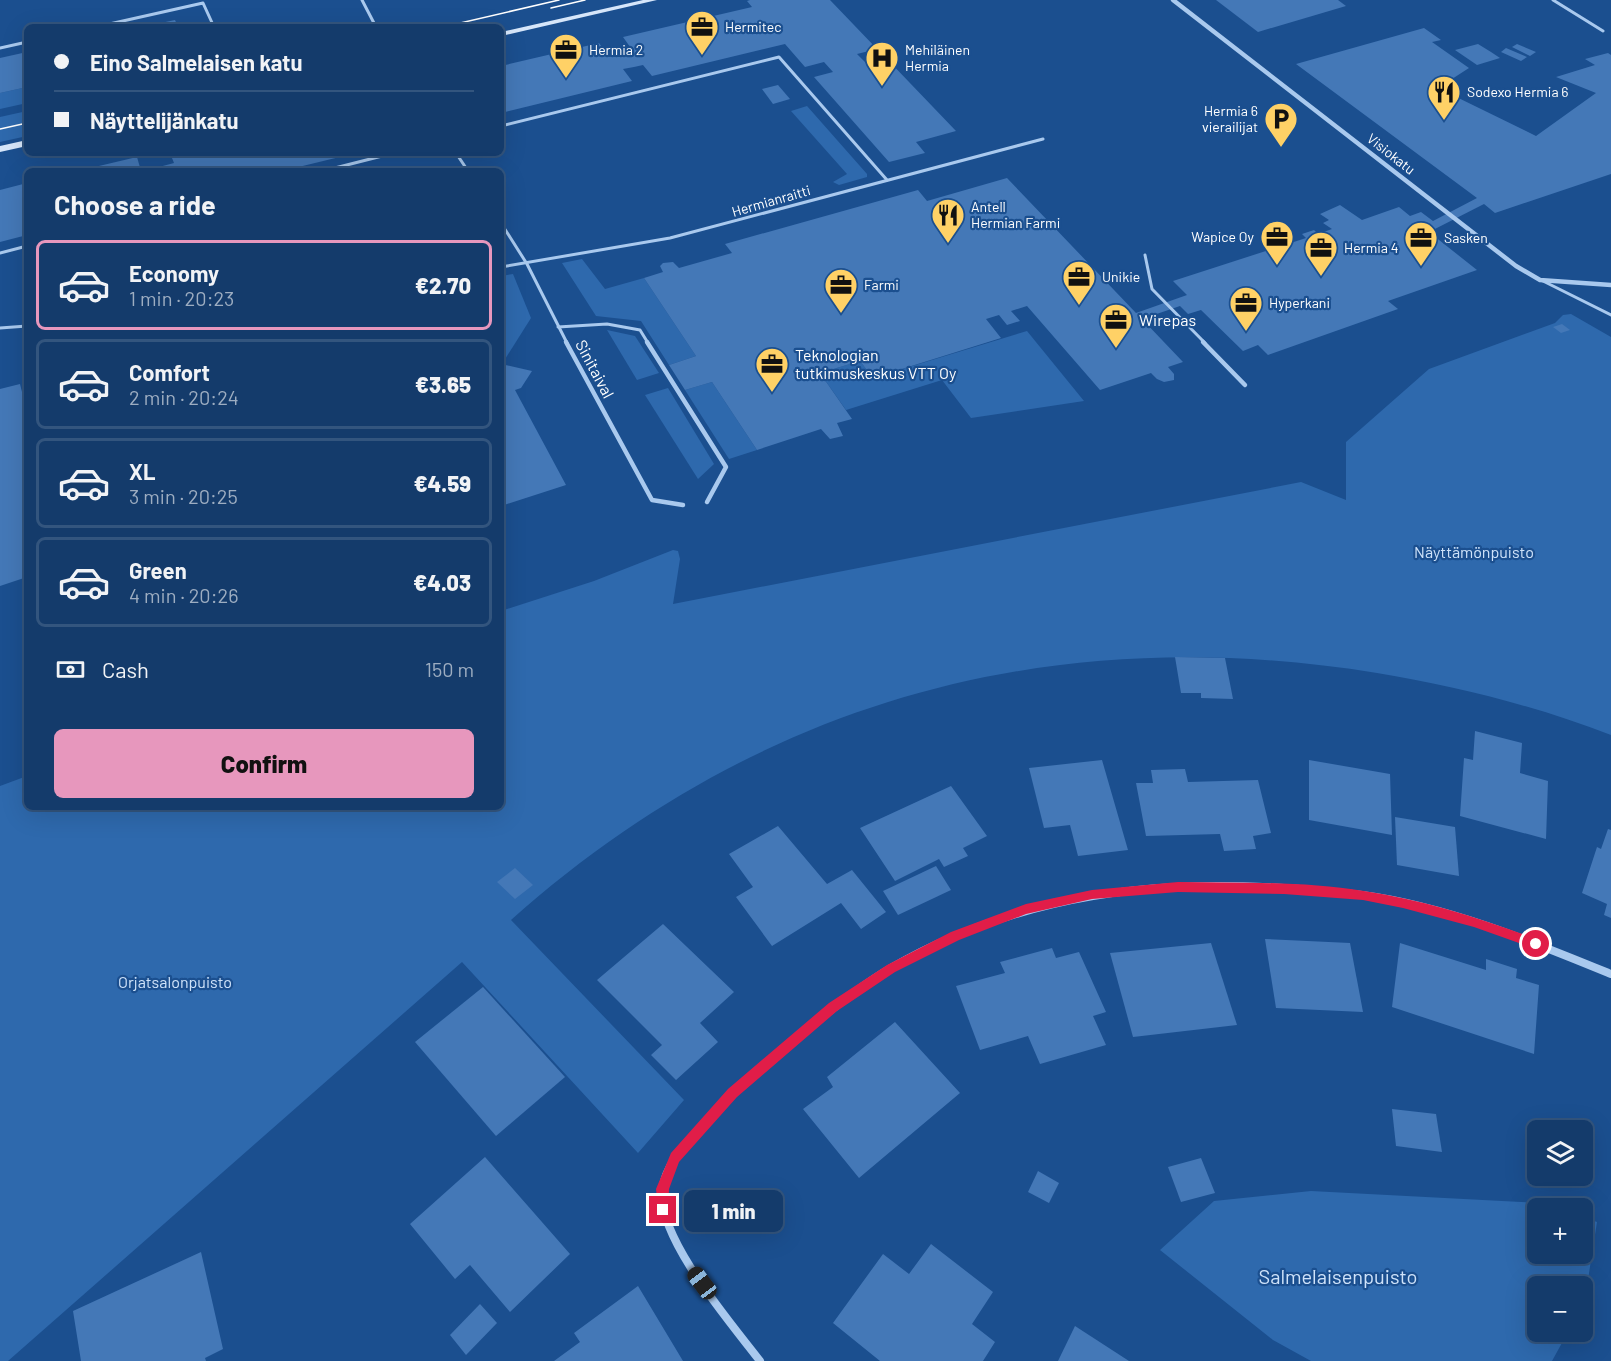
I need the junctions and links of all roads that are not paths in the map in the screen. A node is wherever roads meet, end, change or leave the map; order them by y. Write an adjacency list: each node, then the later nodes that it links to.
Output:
1 (362, 0): 7 (lane)
2 (653, 0): 9 (street)
3 (1173, 0): 25 (street, Visiokatu)
4 (1552, 0): 8 (lane)
5 (109, 24): 6 (lane)
6 (213, 24)
7 (374, 24)
8 (1603, 31)
9 (504, 33)
10 (24, 43): 11 (lane)
11 (0, 48)
12 (504, 125): 18 (lane)
13 (1043, 139): 18 (lane, Hermianraitti)
14 (24, 144): 15 (street)
15 (0, 149)
16 (382, 156): 17 (lane)
17 (335, 168)
18 (887, 180): 23 (lane, Hermianraitti)
19 (504, 228): 23 (lane, Sinitaival)
20 (24, 247): 21 (lane)
21 (0, 253)
22 (1145, 255): 31 (lane)
23 (527, 264): 24 (lane, Hermianraitti); 29 (lane, Sinitaival)
24 (504, 267)
25 (1540, 280): 26 (street, Visiokatu); 27 (lane)
26 (1611, 285)
27 (1611, 315)
28 (24, 326): 30 (lane)
29 (558, 327): 32 (lane); 33 (lane, Sinitaival)
30 (0, 328)
31 (1245, 385)
32 (707, 502)
33 (683, 505)
34 (1611, 974): 35 (street)
35 (760, 1361)

